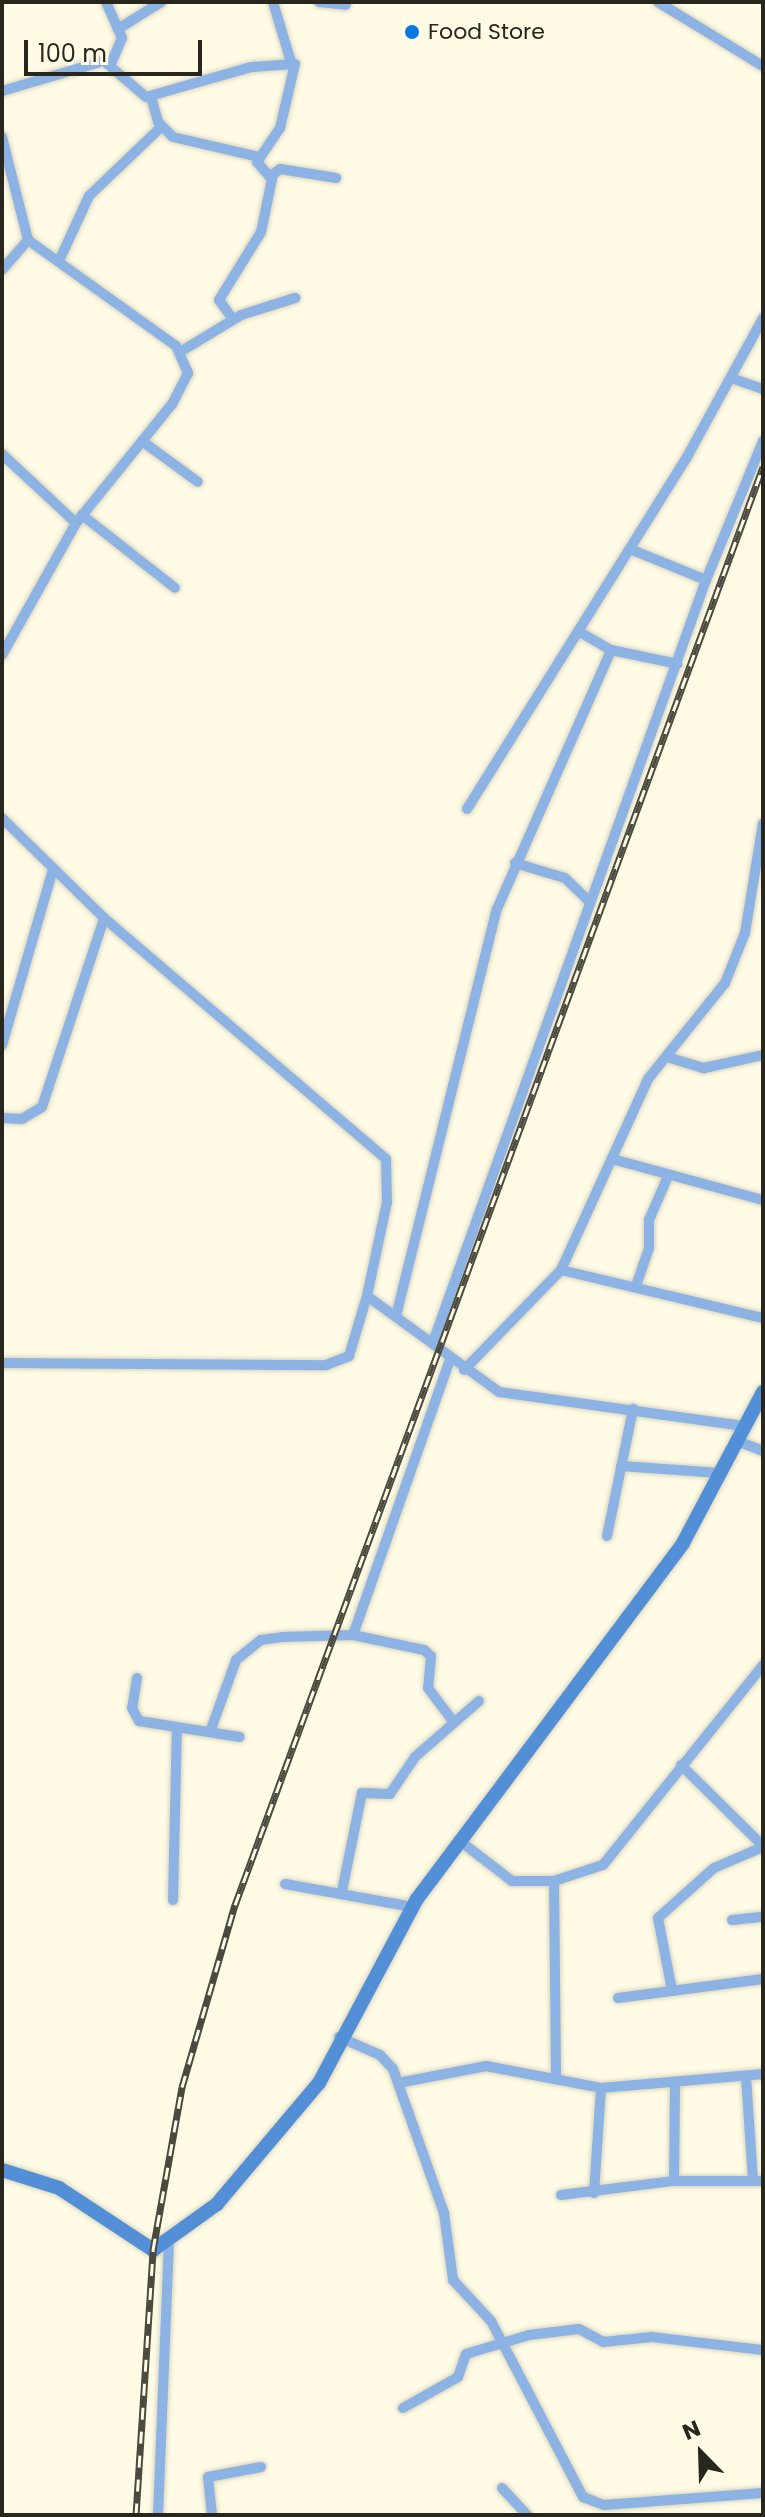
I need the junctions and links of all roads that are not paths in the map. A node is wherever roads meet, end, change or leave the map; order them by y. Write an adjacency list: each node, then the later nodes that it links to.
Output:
1 (106, 2): 7 (street)
2 (161, 2): 7 (street)
3 (273, 2): 9 (street)
4 (319, 2): 6 (street)
5 (658, 2): 10 (street)
6 (346, 5)
7 (118, 29): 8 (street)
8 (112, 61): 11 (street); 12 (street)
9 (291, 62): 12 (street); 15 (street)
10 (763, 66)
11 (2, 91)
12 (151, 97): 13 (street)
13 (161, 127): 15 (street); 19 (street)
14 (2, 137): 18 (street)
15 (259, 157): 16 (street)
16 (271, 176): 17 (street); 23 (street)
17 (336, 178)
18 (28, 240): 19 (street); 20 (street)
19 (59, 261): 24 (street)
20 (2, 270)
21 (295, 298): 23 (street)
22 (763, 318): 25 (street)
23 (233, 319): 24 (street)
24 (180, 352): 27 (street)
25 (731, 378): 26 (street); 32 (street)
26 (763, 389)
27 (142, 441): 30 (street); 31 (street)
28 (763, 441): 33 (street)
29 (2, 454): 31 (street)
30 (198, 482)
31 (79, 519): 34 (street); 37 (street)
32 (630, 549): 33 (street); 35 (street)
33 (706, 580): 38 (street)
34 (175, 588)
35 (578, 631): 36 (street); 39 (street)
36 (611, 650): 38 (street); 42 (street)
37 (2, 655)
38 (678, 664): 45 (street)
39 (467, 809)
40 (2, 818): 44 (street)
41 (763, 823): 43 (street)
42 (515, 863): 45 (street); 59 (street)
43 (759, 869): 46 (street)
44 (53, 870): 48 (street); 49 (street)
45 (590, 902): 61 (street)
46 (749, 909): 47 (street); 51 (street)
47 (763, 911)
48 (104, 918): 52 (street); 58 (street)
49 (2, 1045)
50 (763, 1055): 51 (street)
51 (667, 1057): 53 (street)
52 (2, 1118)
53 (612, 1159): 54 (street); 56 (street)
54 (668, 1176): 55 (street); 57 (street)
55 (763, 1200)
56 (561, 1270): 57 (street); 64 (street)
57 (636, 1286): 60 (street)
58 (367, 1296): 59 (street); 63 (street)
59 (396, 1316): 61 (street)
60 (763, 1318)
61 (433, 1342): 62 (street)
62 (450, 1359): 64 (street); 73 (street)
63 (2, 1363)
64 (464, 1370): 66 (street)
65 (763, 1392): 67 (main road)
66 (633, 1409): 67 (street); 70 (street)
67 (744, 1426): 68 (main road)
68 (737, 1441): 69 (street); 71 (main road)
69 (763, 1451)
70 (621, 1466): 71 (street); 72 (street)
71 (720, 1473): 82 (main road)
72 (607, 1536)
73 (353, 1635): 77 (street); 79 (street)
74 (761, 1671): 81 (street)
75 (137, 1678): 78 (street)
76 (479, 1701): 77 (street)
77 (453, 1721): 86 (street)
78 (177, 1728): 79 (street); 87 (street)
79 (210, 1732): 80 (street)
80 (240, 1737)
81 (681, 1765): 83 (street); 84 (street)
82 (460, 1841): 84 (street); 88 (main road)
83 (763, 1846): 92 (street)
84 (554, 1881): 96 (street)
85 (285, 1884): 86 (street)
86 (342, 1891): 88 (street)
87 (173, 1900)
88 (413, 1907): 94 (main road)
89 (763, 1917): 90 (street)
90 (732, 1920)
91 (763, 1979): 92 (street)
92 (672, 1990): 93 (street)
93 (618, 1998)
94 (339, 2037): 98 (street); 106 (main road)
95 (763, 2074): 97 (street)
96 (556, 2076): 98 (street); 100 (street)
97 (746, 2077): 99 (street); 102 (street)
98 (398, 2083): 107 (street)
99 (675, 2083): 100 (street); 103 (street)
100 (601, 2088): 104 (street)
101 (2, 2170): 106 (main road)
102 (758, 2180): 103 (street)
103 (674, 2181): 104 (street)
104 (594, 2193): 105 (street)
105 (561, 2195)
106 (169, 2245): 114 (street)
107 (502, 2339): 108 (street); 109 (street); 113 (street)
108 (763, 2350)
109 (403, 2408)
110 (261, 2467): 115 (street)
111 (502, 2488): 116 (street)
112 (763, 2493): 113 (street)
113 (587, 2500): 117 (street)
114 (158, 2515)
115 (212, 2515)
116 (527, 2515)
117 (585, 2515)

